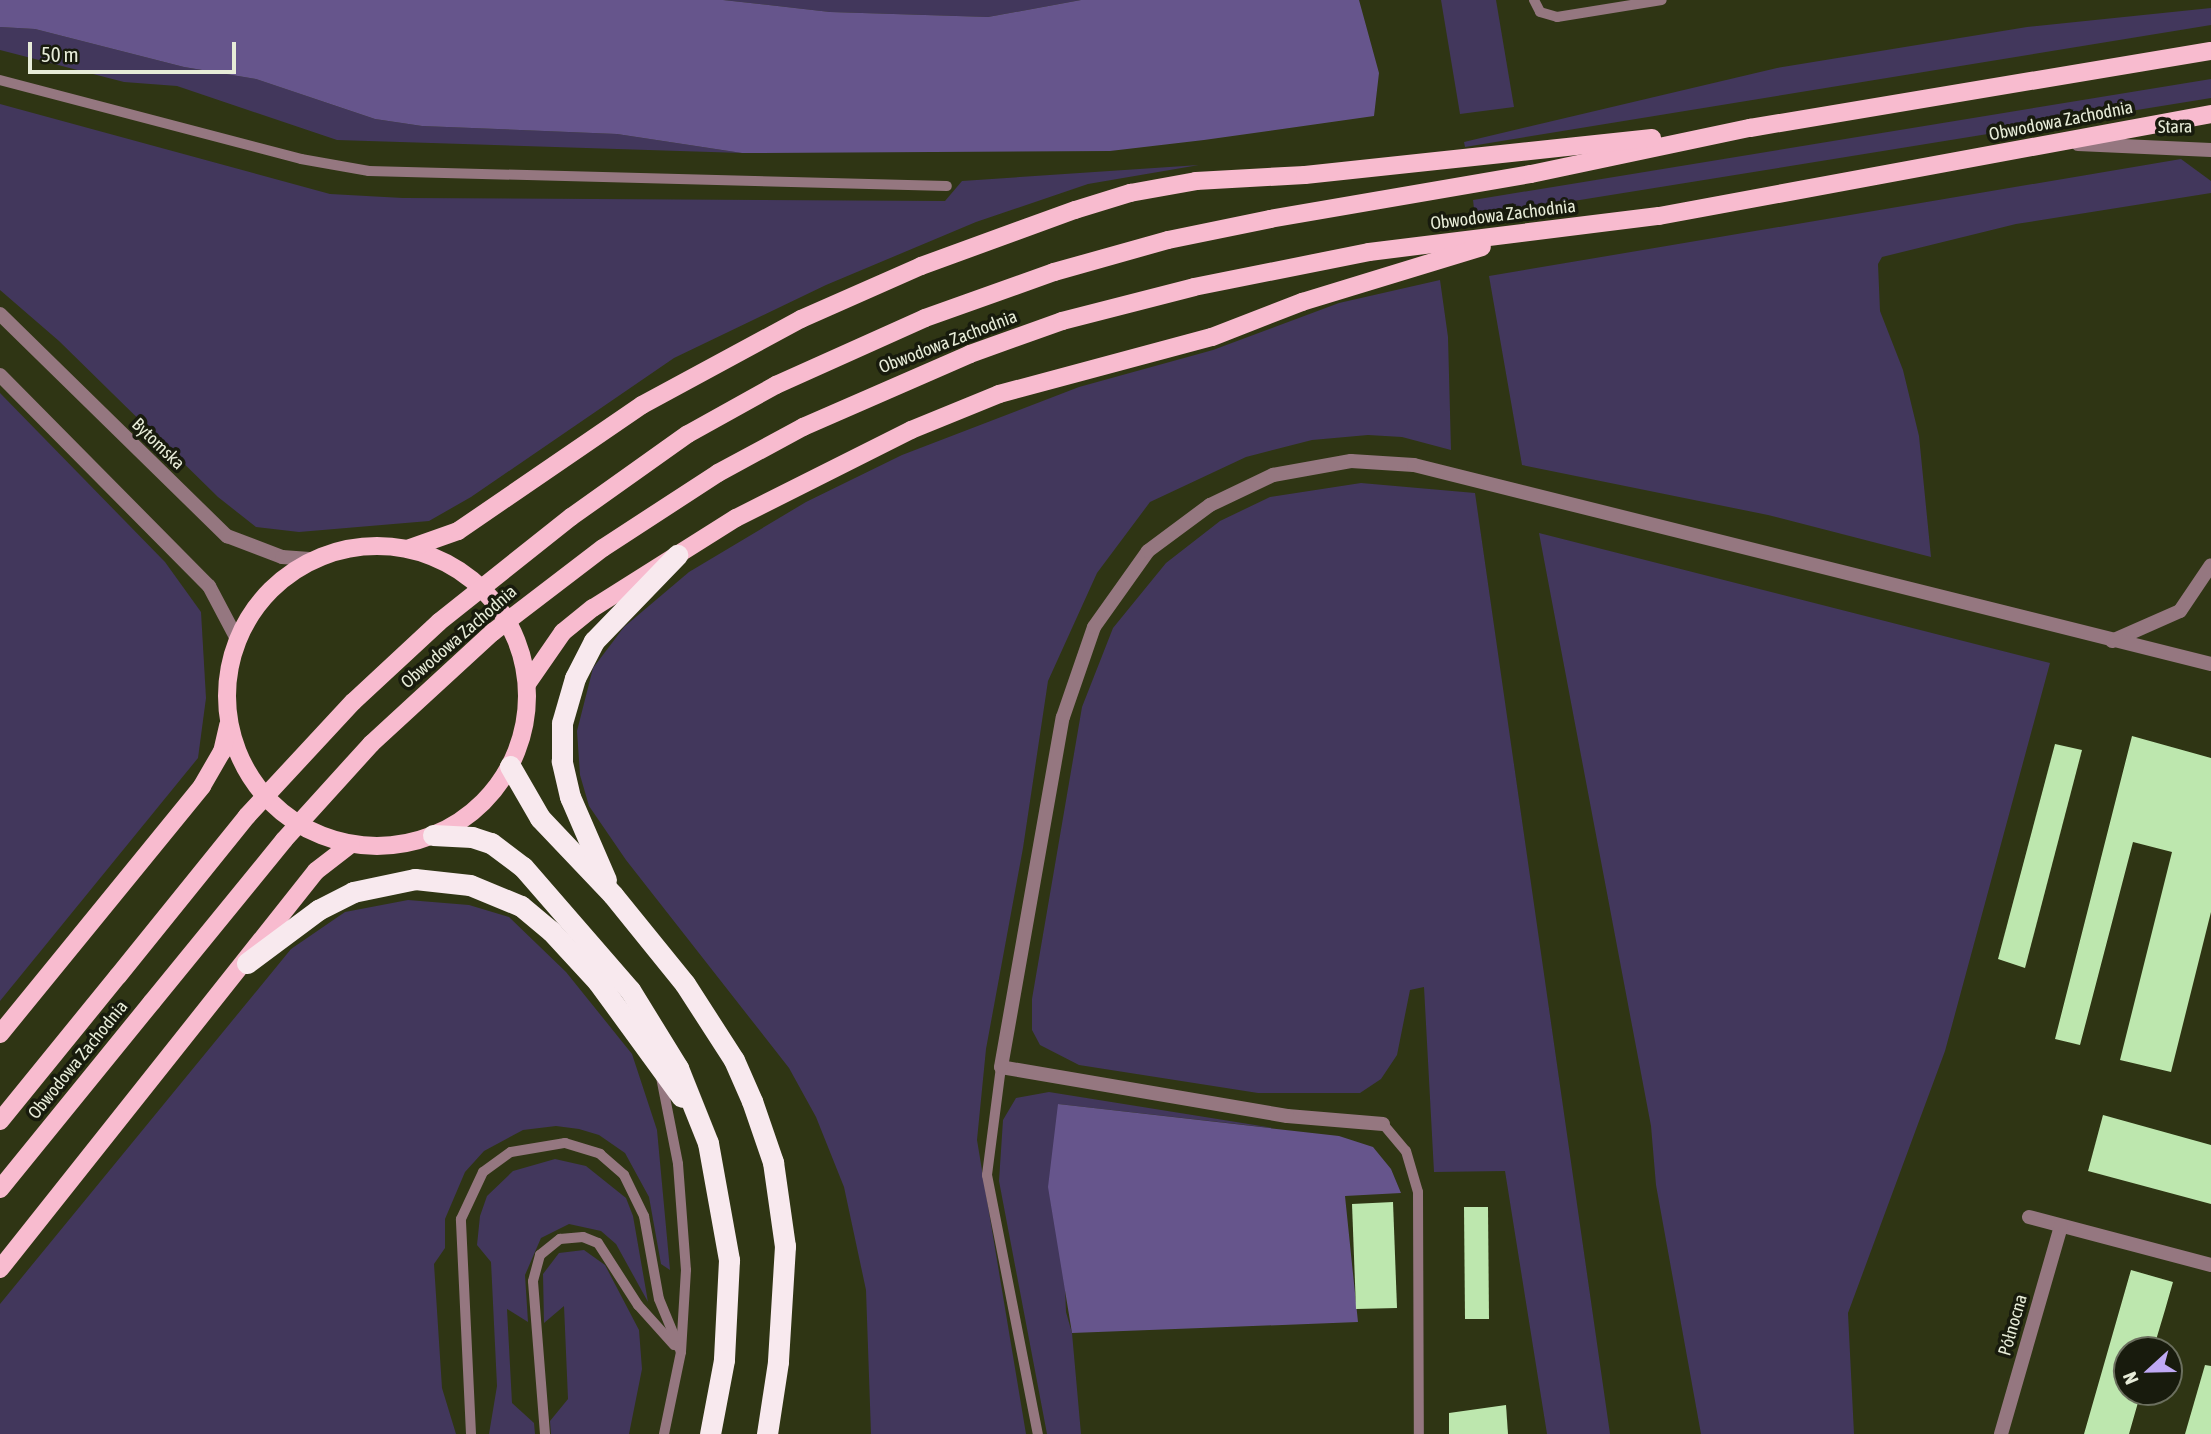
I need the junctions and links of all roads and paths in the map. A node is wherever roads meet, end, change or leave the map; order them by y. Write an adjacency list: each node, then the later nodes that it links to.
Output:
1 (1534, 0): 2 (lane)
2 (1662, 0)
3 (2211, 51): 6 (main road, Obwodowa Zachodnia)
4 (0, 80): 9 (lane)
5 (2211, 114): 7 (main road, Obwodowa Zachodnia)
6 (1750, 128): 13 (main road); 30 (main road, Obwodowa Zachodnia, bridge)
7 (2056, 143): 8 (street, Stara); 10 (main road, Obwodowa Zachodnia)
8 (2211, 150)
9 (947, 186)
10 (1522, 235): 14 (main road); 33 (main road, Obwodowa Zachodnia, bridge)
11 (0, 314): 15 (street, Bytomska)
12 (0, 375): 17 (street)
13 (410, 548): 15 (main road); 20 (main road)
14 (677, 555): 20 (main road); 25 (highway)
15 (313, 559): 17 (main road)
16 (2211, 565): 18 (street)
17 (237, 639): 21 (main road)
18 (2112, 641): 19 (street); 28 (street)
19 (2211, 664)
20 (527, 684): 22 (main road)
21 (227, 711): 24 (main road); 27 (main road)
22 (510, 766): 23 (main road); 25 (highway)
23 (433, 835): 24 (main road); 31 (highway)
24 (351, 844): 26 (main road)
25 (613, 895): 43 (highway)
26 (247, 963): 29 (highway); 37 (main road)
27 (0, 1034)
28 (1001, 1067): 32 (street); 44 (lane)
29 (659, 1068): 31 (highway); 38 (lane)
30 (0, 1121)
31 (700, 1121): 42 (highway)
32 (1383, 1124): 45 (lane)
33 (0, 1189)
34 (2029, 1217): 35 (street)
35 (2061, 1226): 36 (street); 46 (street, Północna)
36 (2211, 1265)
37 (0, 1269)
38 (681, 1352): 39 (lane); 40 (lane); 41 (lane)
39 (471, 1434)
40 (545, 1434)
41 (664, 1434)
42 (710, 1434)
43 (767, 1434)
44 (1038, 1434)
45 (1419, 1434)
46 (2001, 1434)

